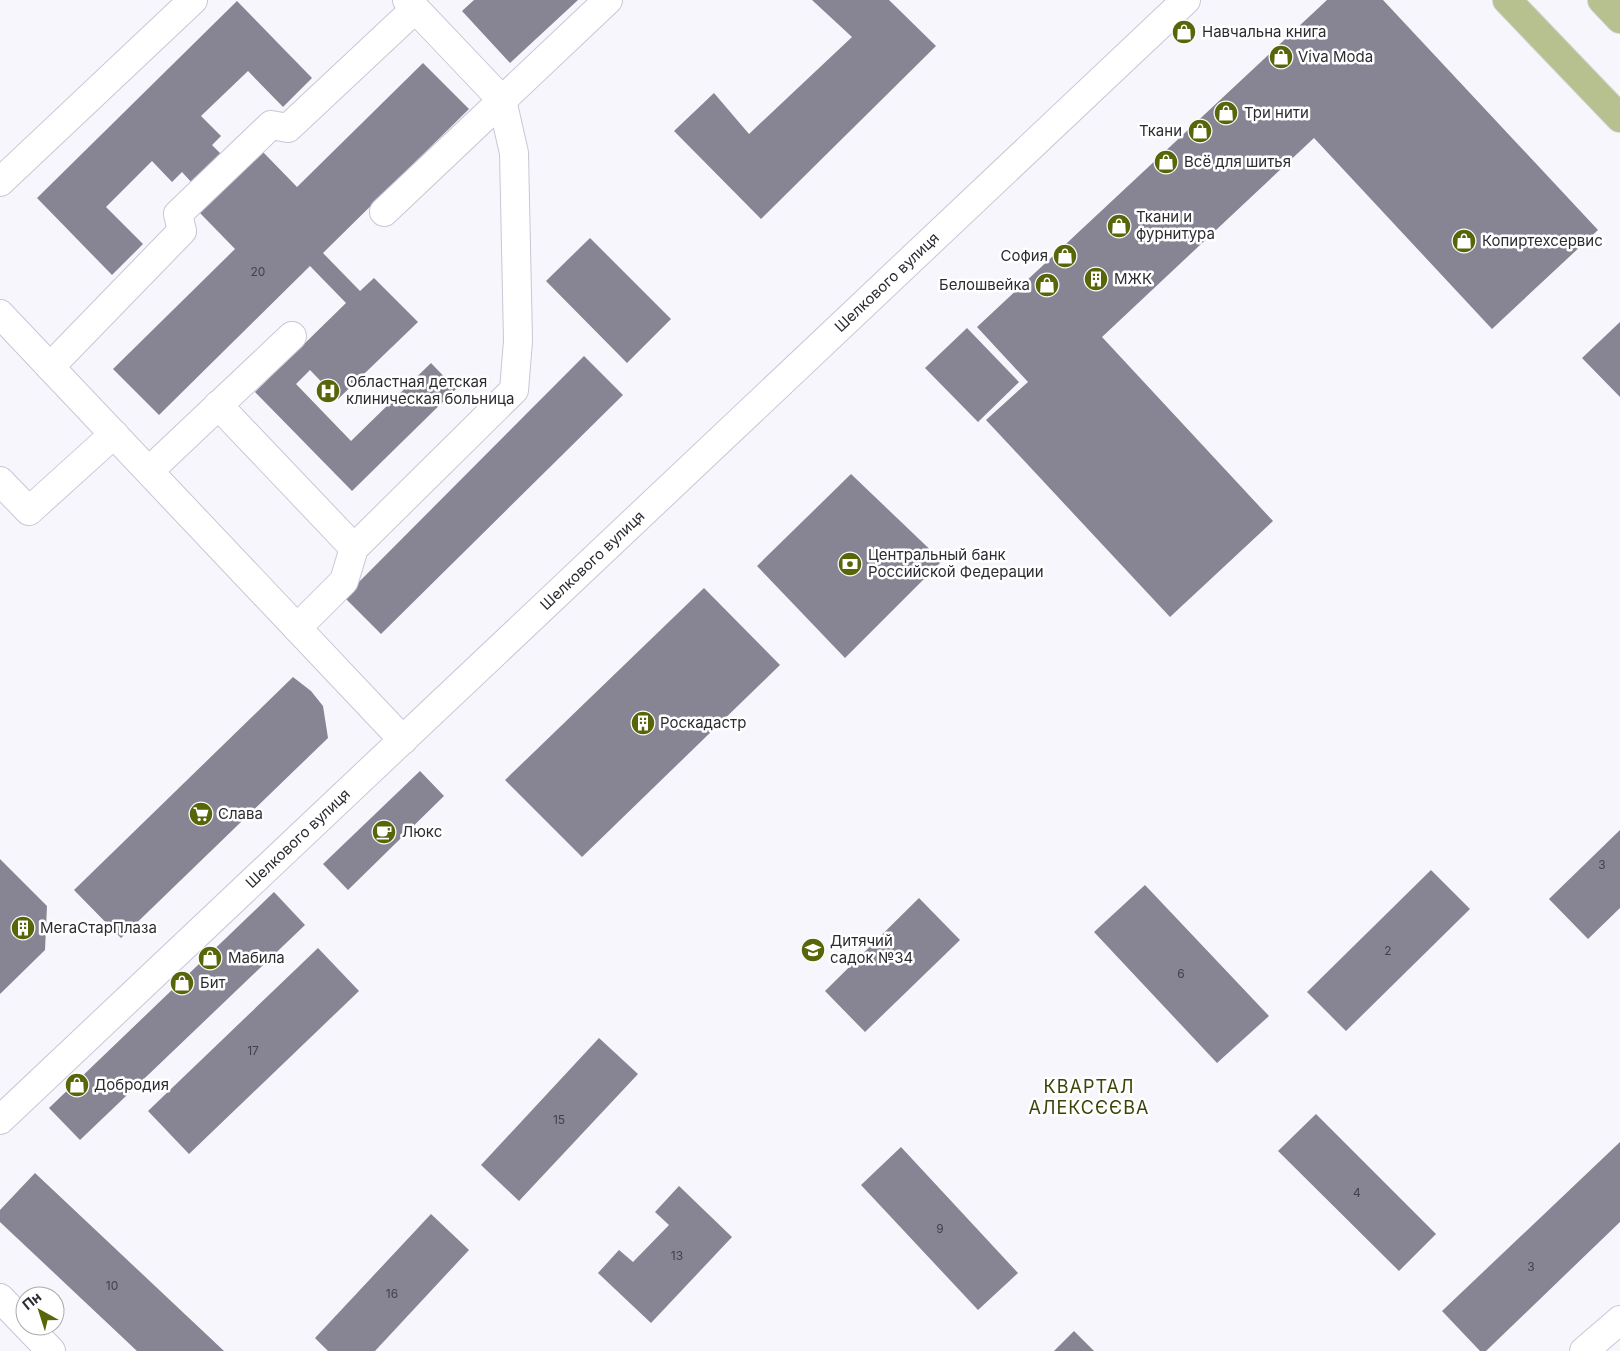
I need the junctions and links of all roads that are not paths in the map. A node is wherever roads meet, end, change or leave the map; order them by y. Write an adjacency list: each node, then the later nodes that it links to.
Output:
1 (193, 0): 10 (street)
2 (608, 0): 8 (street)
3 (1186, 0): 21 (street, Шелкового вулиця)
4 (1508, 0): 9 (main road)
5 (1602, 0): 7 (main road)
6 (411, 4): 8 (street); 14 (street)
7 (1620, 19)
8 (502, 100): 11 (street); 19 (street)
9 (1620, 118)
10 (0, 182)
11 (384, 212)
12 (0, 314): 14 (street)
13 (292, 336): 15 (street)
14 (50, 367): 16 (street)
15 (218, 405): 17 (street); 19 (street)
16 (114, 434): 17 (street); 18 (street)
17 (148, 471): 20 (street)
18 (0, 481)
19 (354, 548): 20 (street)
20 (297, 628): 21 (street)
21 (403, 740): 22 (street, Шелкового вулиця)
22 (0, 1120)
23 (0, 1298): 24 (street)
24 (15, 1314)
25 (1620, 1320): 28 (street)
26 (37, 1336): 27 (street)
27 (51, 1351)
28 (1584, 1351)

